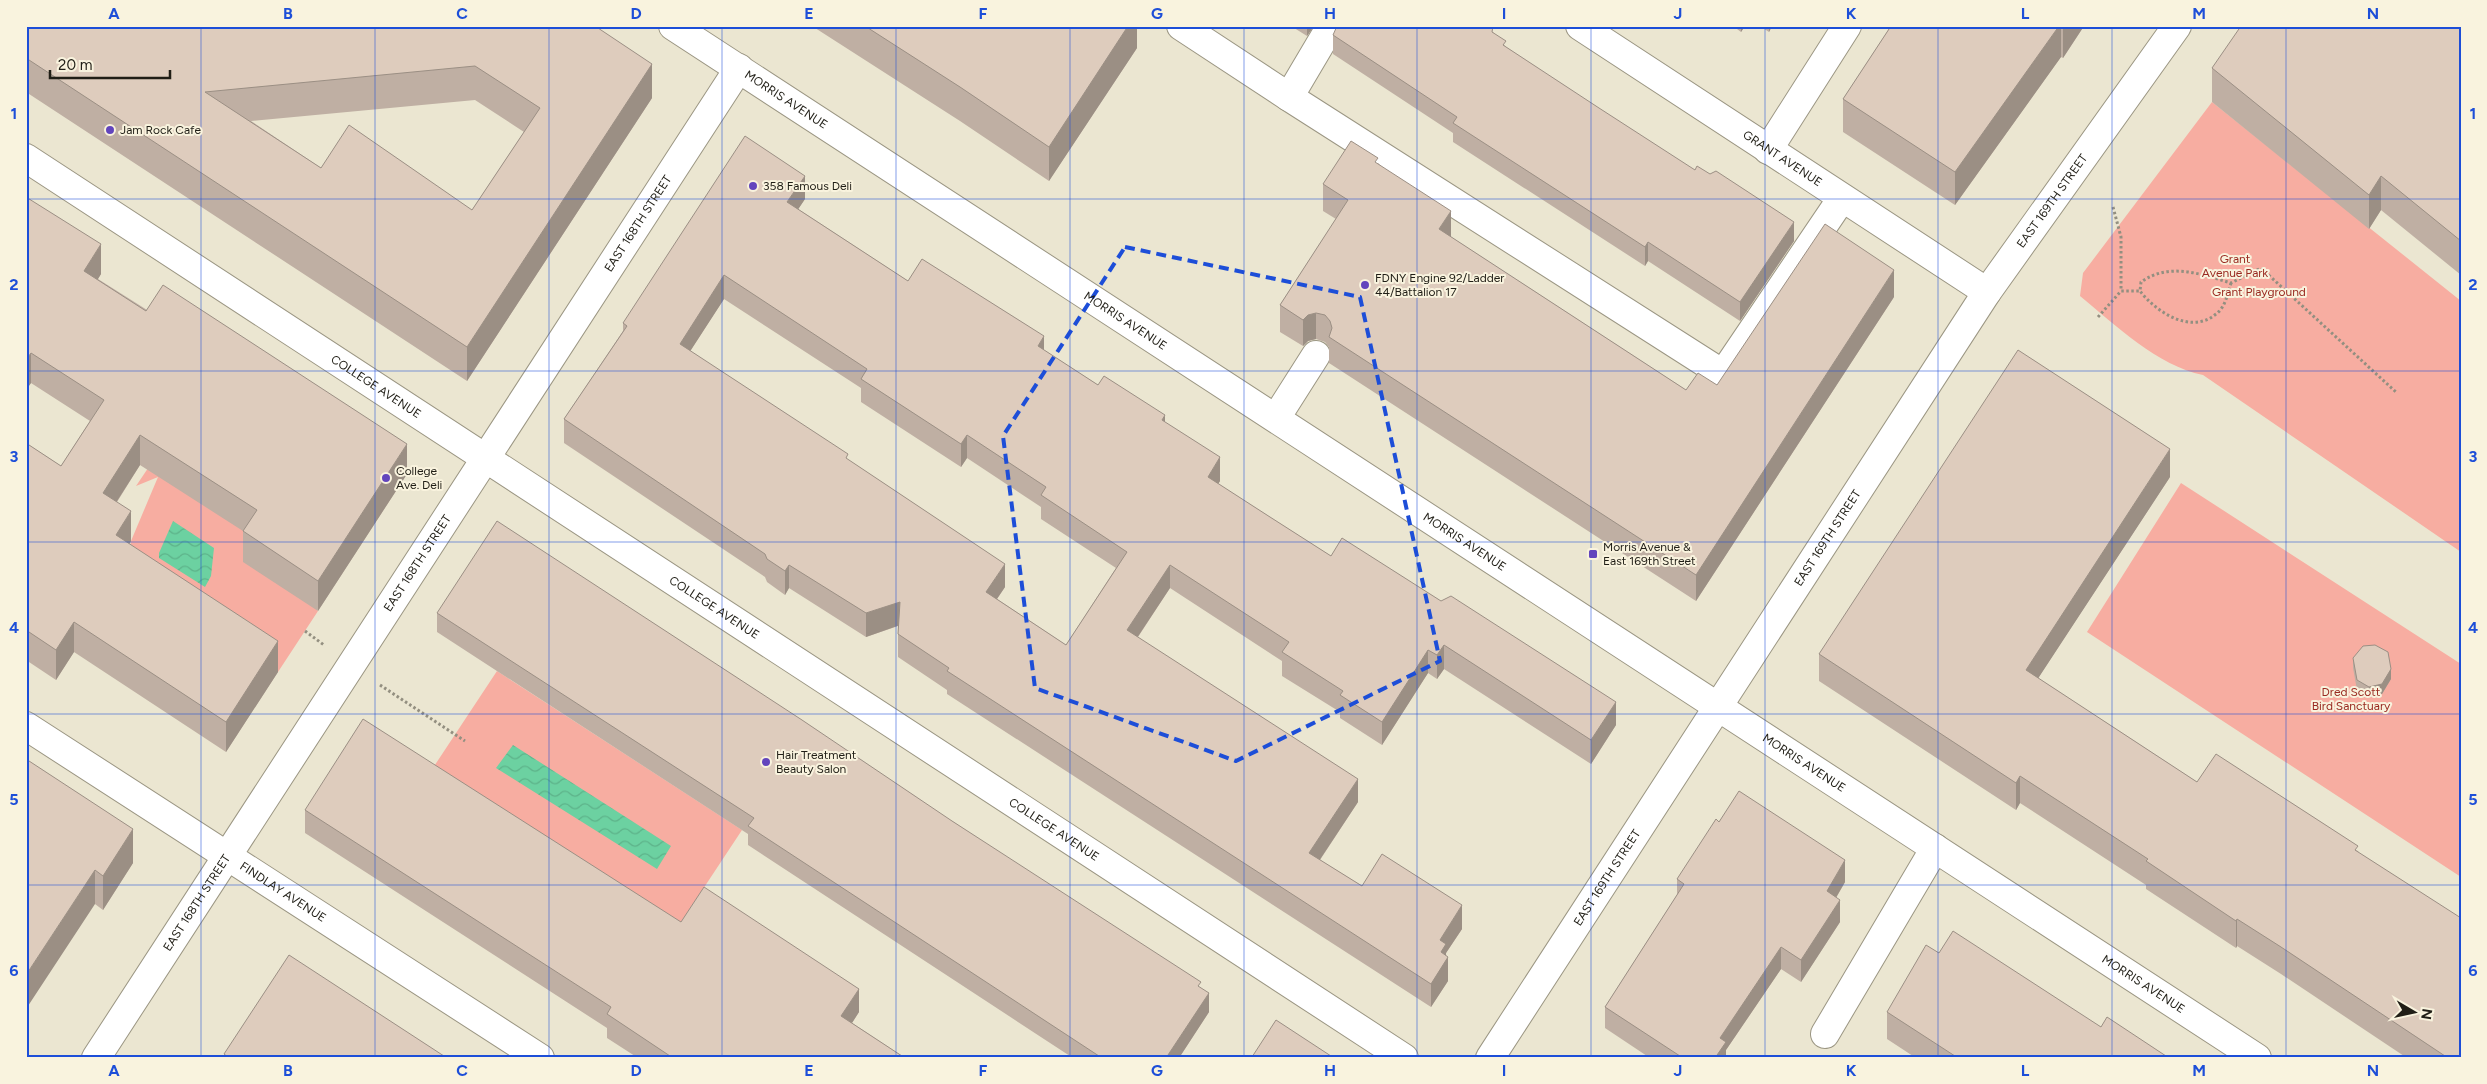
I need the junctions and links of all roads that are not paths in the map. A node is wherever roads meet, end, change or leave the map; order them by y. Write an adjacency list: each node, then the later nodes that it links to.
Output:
1 (673, 26): 7 (street, MORRIS AVENUE)
2 (1181, 26): 8 (street)
3 (1331, 26): 8 (street)
4 (1580, 26): 9 (street, GRANT AVENUE)
5 (1847, 26): 9 (street)
6 (2177, 26): 12 (street, EAST 169TH STREET)
7 (739, 68): 14 (street, MORRIS AVENUE); 15 (street, EAST 168TH STREET)
8 (1289, 97): 11 (street)
9 (1768, 150): 11 (street, GRANT AVENUE)
10 (26, 158): 15 (street, COLLEGE AVENUE)
11 (1842, 198): 12 (street, GRANT AVENUE)
12 (1987, 292): 16 (street, EAST 169TH STREET)
13 (1316, 355): 14 (street)
14 (1276, 418): 16 (street, MORRIS AVENUE)
15 (485, 459): 19 (street, EAST 168TH STREET); 23 (street, COLLEGE AVENUE)
16 (1717, 706): 18 (street, MORRIS AVENUE); 24 (street, EAST 169TH STREET)
17 (26, 726): 19 (street, FINDLAY AVENUE)
18 (1935, 848): 20 (street); 25 (street, MORRIS AVENUE)
19 (226, 856): 21 (street, EAST 168TH STREET); 22 (street, FINDLAY AVENUE)
20 (1825, 1034)
21 (96, 1058)
22 (540, 1058)
23 (1404, 1058)
24 (1490, 1058)
25 (2257, 1058)

